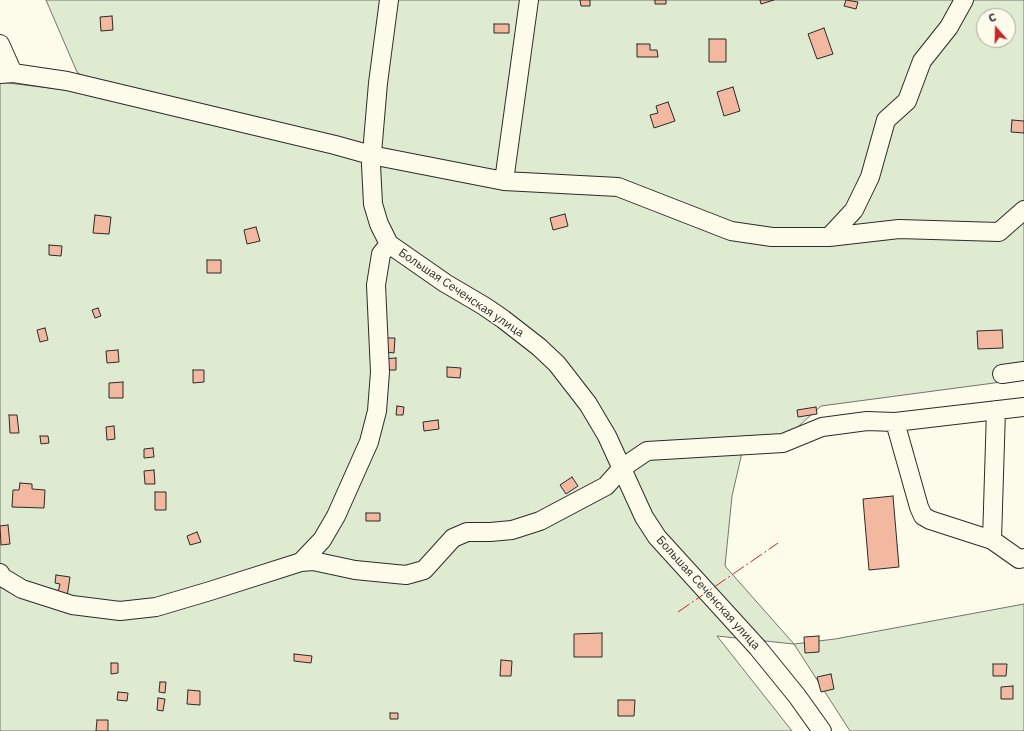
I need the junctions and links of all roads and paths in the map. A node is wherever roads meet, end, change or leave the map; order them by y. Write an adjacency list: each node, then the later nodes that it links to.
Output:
1 (389, 0): 6 (street, Большая Сеченская улица)
2 (529, 0): 7 (street)
3 (964, 0): 9 (street)
4 (0, 44): 5 (street)
5 (7, 74): 6 (street)
6 (371, 155): 7 (street); 10 (street, Большая Сеченская улица)
7 (504, 181): 9 (street)
8 (1024, 210): 9 (street)
9 (829, 237)
10 (389, 244): 16 (street, Большая Сеченская улица); 19 (street)
11 (1024, 371): 12 (street)
12 (1002, 374)
13 (1024, 407): 14 (street)
14 (996, 410): 15 (street); 17 (street)
15 (895, 422): 16 (street); 17 (street)
16 (622, 468): 19 (street); 21 (street, Большая Сеченская улица)
17 (992, 540): 18 (street)
18 (1024, 558)
19 (301, 562): 20 (street)
20 (0, 574)
21 (822, 731)

